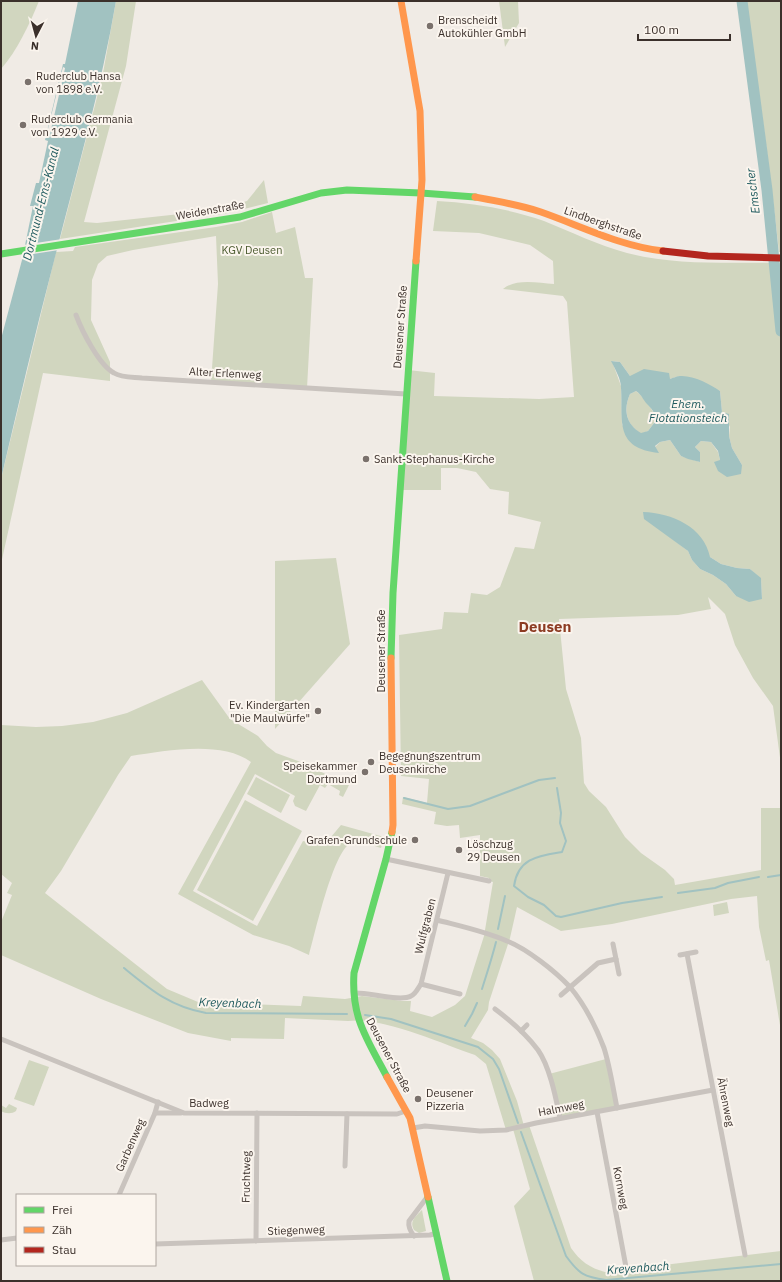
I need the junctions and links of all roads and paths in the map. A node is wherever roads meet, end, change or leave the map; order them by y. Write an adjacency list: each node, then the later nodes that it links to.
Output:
1 (401, 1): 2 (street, Deusener Straße)
2 (421, 193): 3 (street, Weidenstraße); 4 (street, Lindberghstraße); 6 (street, Deusener Straße)
3 (4, 253)
4 (781, 258)
5 (76, 316): 6 (street, Alter Erlenweg)
6 (406, 394): 7 (street, Deusener Straße)
7 (386, 859): 8 (street); 19 (street, Deusener Straße)
8 (448, 872): 9 (street); 10 (street, Wulfgraben)
9 (489, 881)
10 (437, 920): 17 (street, Wulfgraben); 18 (street)
11 (613, 944): 15 (street)
12 (696, 952): 13 (street)
13 (687, 954): 14 (street); 26 (street, Ährenweg)
14 (680, 955)
15 (616, 959): 16 (street); 18 (street)
16 (619, 974)
17 (421, 984): 19 (street); 20 (street)
18 (570, 987): 21 (street); 28 (street)
19 (354, 993): 29 (street, Deusener Straße)
20 (460, 994)
21 (561, 995)
22 (495, 1009): 24 (street)
23 (527, 1025): 24 (street)
24 (521, 1031): 35 (street)
25 (1, 1039): 27 (street, Badweg)
26 (713, 1090): 28 (street, Halmweg); 46 (street, Ährenweg)
27 (158, 1102): 31 (street, Garbenweg); 32 (street, Badweg)
28 (617, 1108): 30 (street, Halmweg)
29 (406, 1110): 34 (street, Badweg); 36 (street, Deusener Straße)
30 (597, 1112): 35 (street, Halmweg); 47 (street, Kornweg)
31 (155, 1113): 32 (street); 38 (street, Garbenweg)
32 (184, 1113): 33 (street, Badweg)
33 (257, 1113): 34 (street, Badweg); 44 (street, Fruchtweg)
34 (347, 1114): 37 (street)
35 (560, 1118): 36 (street, Halmweg)
36 (413, 1128): 39 (street, Deusener Straße)
37 (345, 1166)
38 (119, 1194)
39 (428, 1196): 40 (street, Deusener Straße); 41 (street)
40 (437, 1233): 41 (street, Stiegenweg); 48 (street, Deusener Straße)
41 (414, 1236): 44 (street, Stiegenweg)
42 (16, 1238): 43 (street)
43 (1, 1240)
44 (256, 1241): 45 (street, Stiegenweg)
45 (156, 1244)
46 (745, 1255)
47 (626, 1268)
48 (447, 1281)

